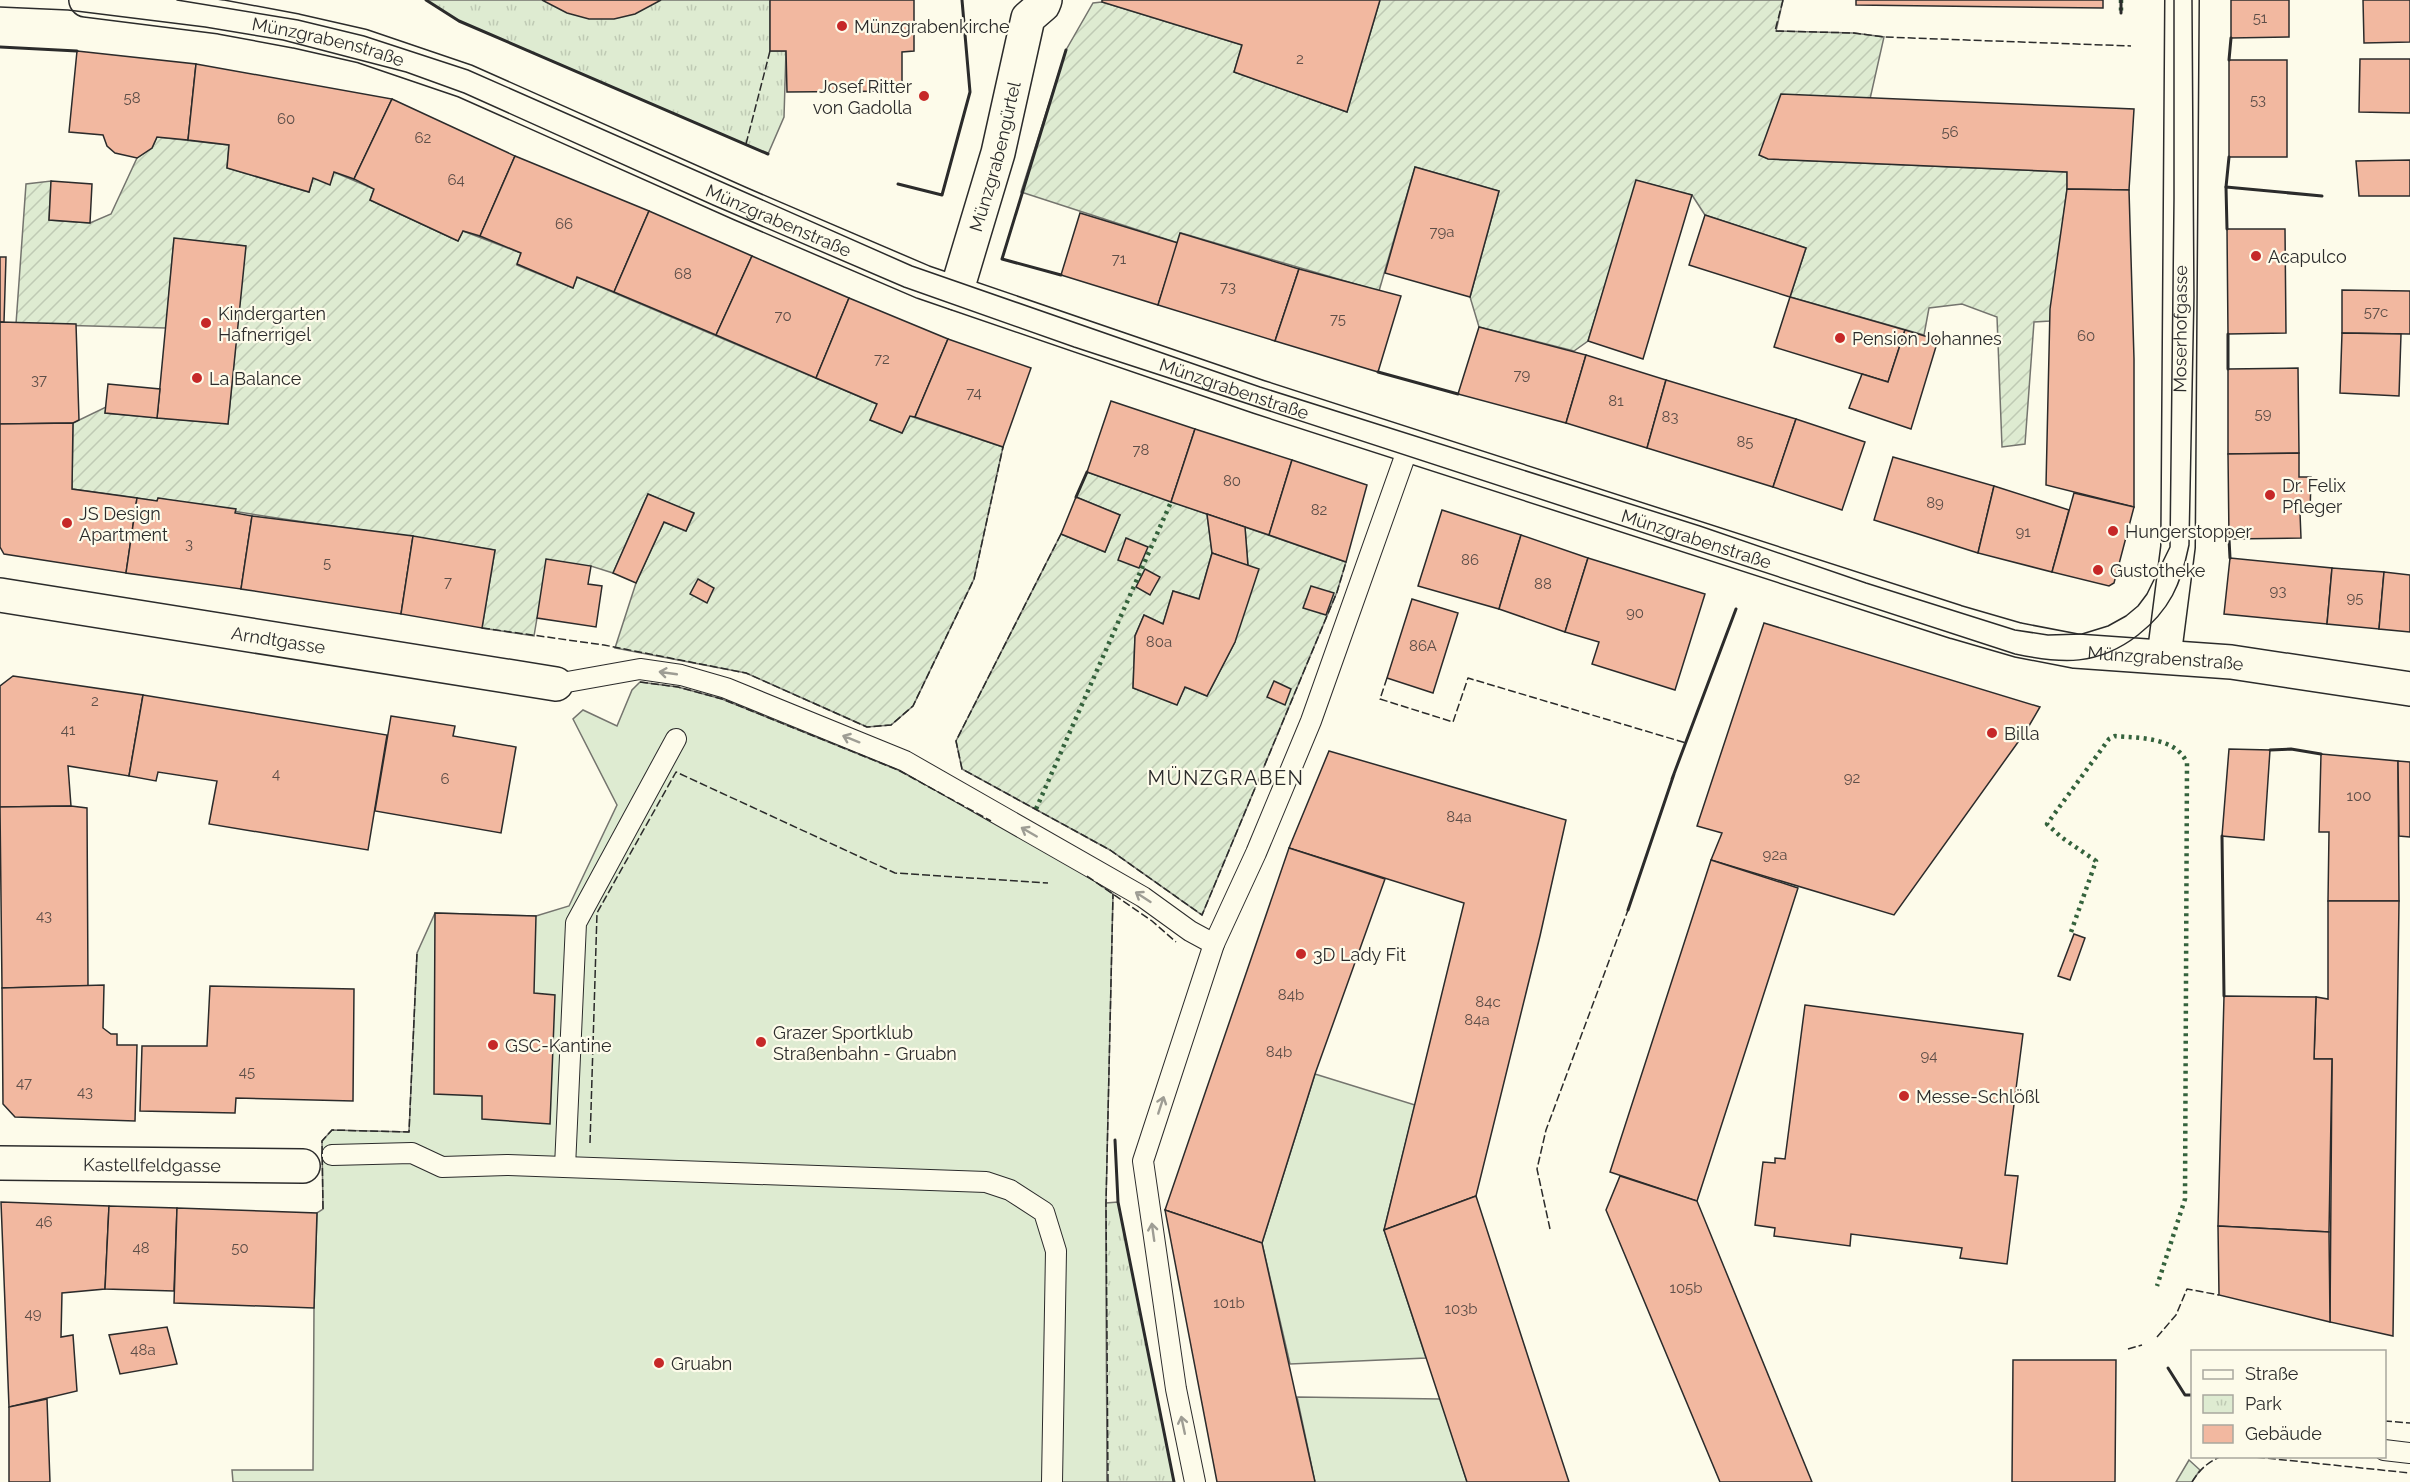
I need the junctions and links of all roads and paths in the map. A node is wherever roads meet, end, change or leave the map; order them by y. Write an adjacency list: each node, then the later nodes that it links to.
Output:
1 (86, 0): 4 (main road, Münzgrabenstraße)
2 (2182, 0): 7 (main road, Moserhofgasse)
3 (1031, 6): 4 (main road, Münzgrabengürtel)
4 (956, 293): 5 (main road, Münzgrabenstraße)
5 (1409, 445): 7 (main road, Münzgrabenstraße); 11 (lane)
6 (0, 596): 8 (main road, Arndtgasse)
7 (2164, 656): 9 (main road, Münzgrabenstraße)
8 (556, 684): 11 (lane, one-way to 8)
9 (2410, 689)
10 (676, 739): 14 (lane)
11 (1214, 944): 18 (lane, one-way to 11)
12 (317, 1160): 13 (main road, Kastellfeldgasse); 14 (lane)
13 (0, 1162)
14 (565, 1167): 17 (lane)
15 (2386, 1450): 16 (lane)
16 (2410, 1453)
17 (1052, 1482)
18 (1195, 1482)

